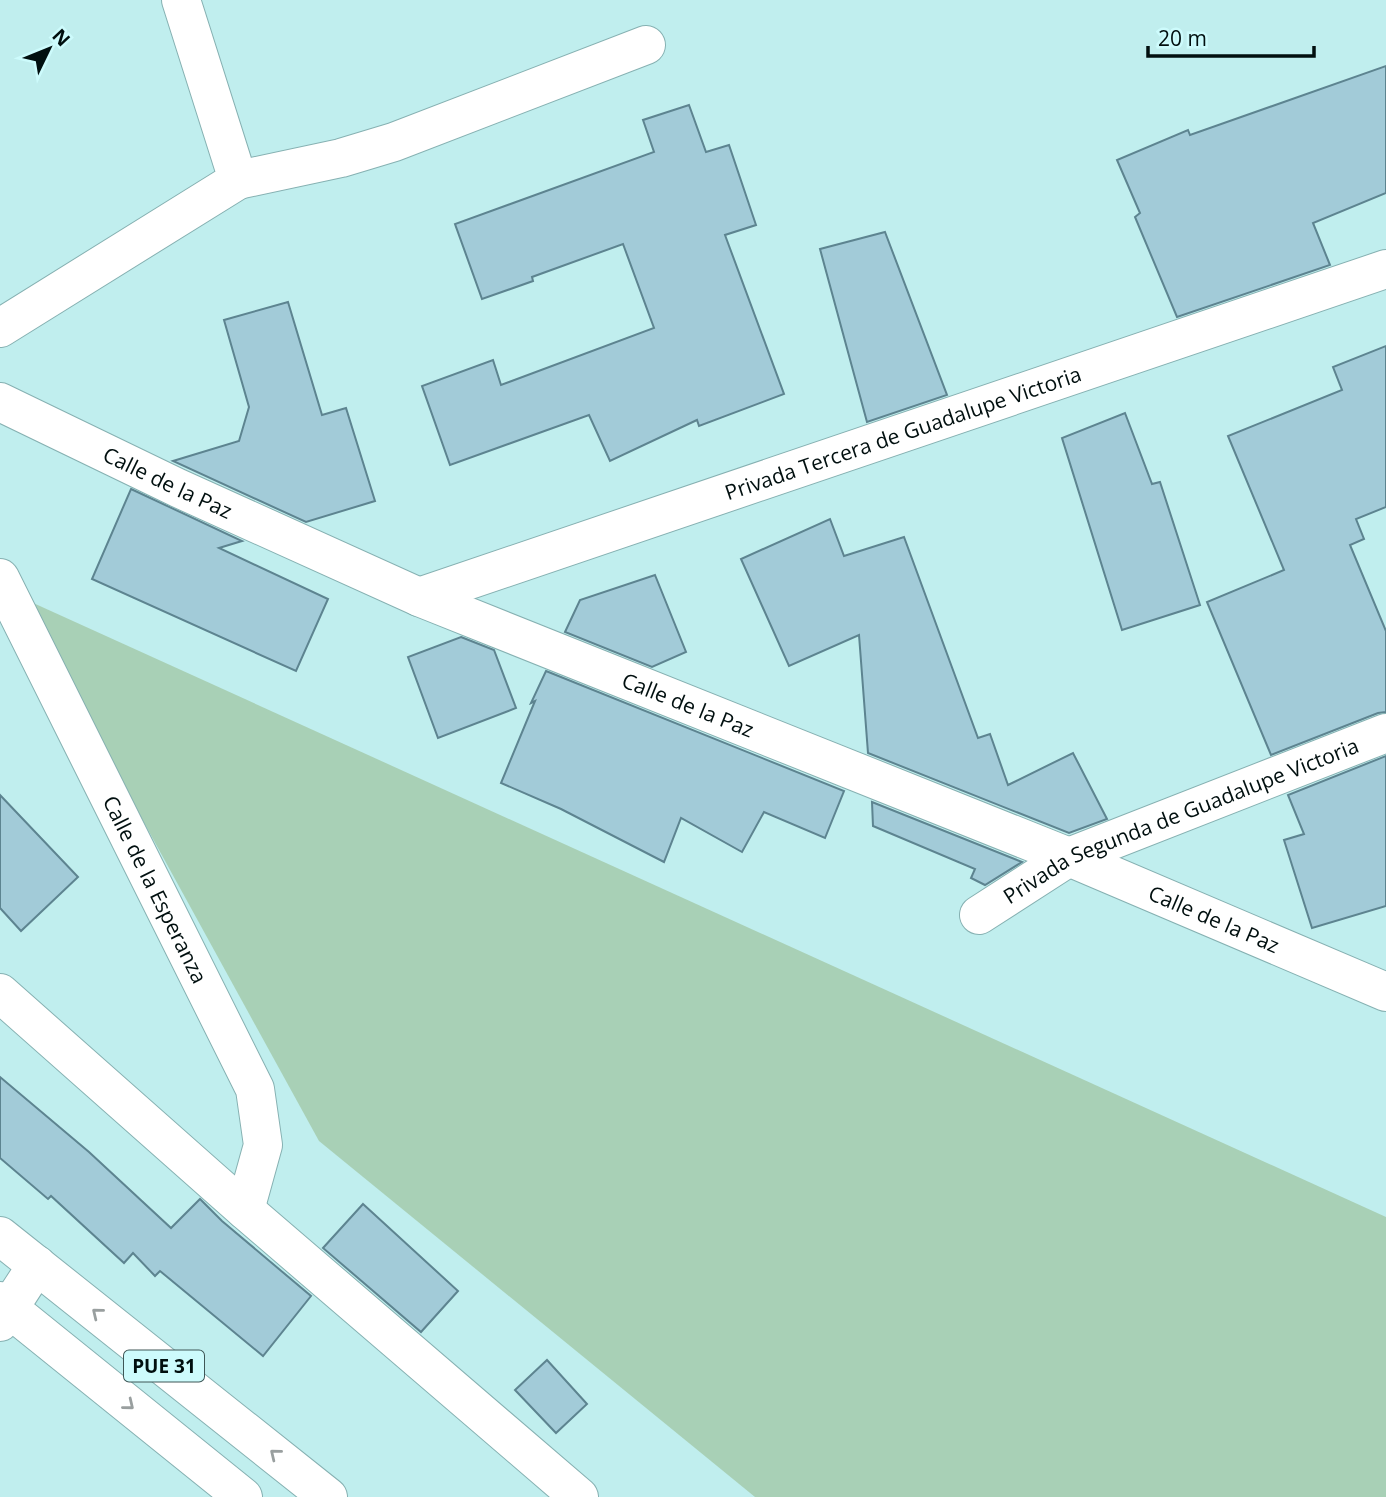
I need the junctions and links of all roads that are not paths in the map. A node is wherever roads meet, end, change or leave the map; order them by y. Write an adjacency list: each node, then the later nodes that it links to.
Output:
1 (181, 0): 3 (street)
2 (646, 45): 3 (street)
3 (237, 180): 5 (street)
4 (1386, 269): 8 (street, Privada Tercera de Guadalupe Victoria)
5 (0, 328)
6 (0, 402): 8 (street, Calle de la Paz)
7 (0, 578): 14 (street, Calle de la Esperanza)
8 (419, 597): 10 (street, Calle de la Paz)
9 (1386, 733): 10 (street, Privada Segunda de Guadalupe Victoria)
10 (1069, 857): 11 (street, Privada Segunda de Guadalupe Victoria); 12 (street, Calle de la Paz)
11 (979, 915)
12 (1386, 992)
13 (0, 993): 14 (street)
14 (245, 1210): 20 (street)
15 (0, 1236): 16 (street, PUE 31)
16 (37, 1265): 17 (street); 19 (street, PUE 31, one-way to 16)
17 (3, 1310): 18 (street, PUE 31, one-way to 18)
18 (243, 1497)
19 (328, 1497)
20 (579, 1497)

